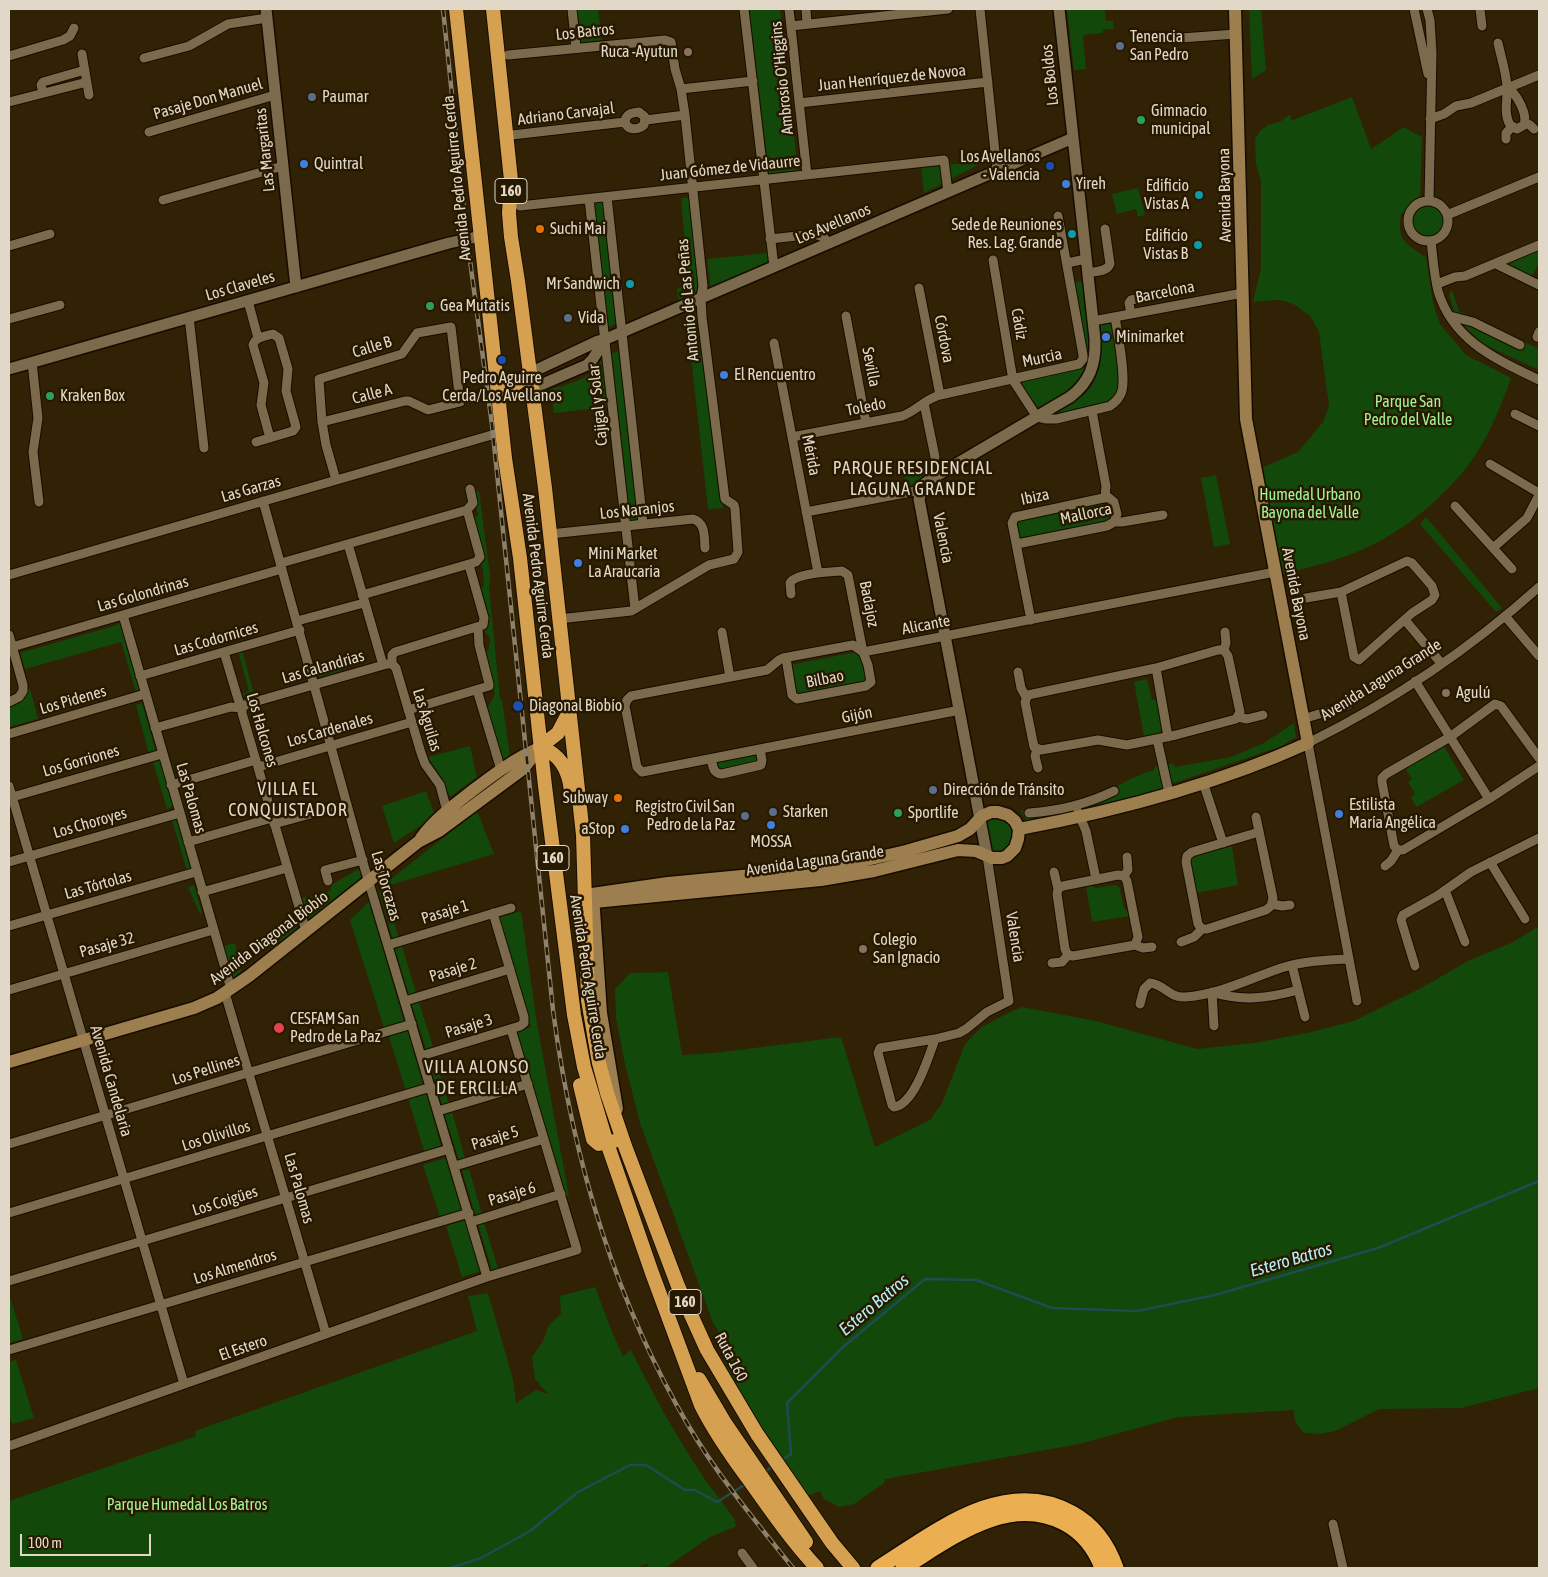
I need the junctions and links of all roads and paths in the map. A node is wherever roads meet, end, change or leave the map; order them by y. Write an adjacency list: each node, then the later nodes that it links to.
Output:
1 (456, 9): 69 (highway, Avenida Pedro Aguirre Cerda / 160)
2 (493, 9): 104 (highway, Avenida Pedro Aguirre Cerda / 160)
3 (572, 9): 26 (street)
4 (744, 9): 34 (street)
5 (789, 9): 17 (street, Ambrosio O'Higgins)
6 (806, 9): 16 (street)
7 (948, 9): 15 (street)
8 (980, 9): 36 (street)
9 (1059, 9): 51 (street, Los Boldos)
10 (1235, 9): 22 (main road, Avenida Bayona)
11 (1414, 9): 21 (street)
12 (1427, 9): 20 (street)
13 (1480, 9): 18 (street)
14 (266, 13): 30 (street); 40 (street, Las Margaritas)
15 (868, 13): 16 (street)
16 (807, 24): 17 (street)
17 (791, 26): 43 (street, Ambrosio O'Higgins)
18 (1482, 26)
19 (74, 28): 29 (street)
20 (1431, 30): 21 (street); 33 (street)
21 (1420, 33): 33 (street)
22 (1236, 34): 23 (street); 85 (main road, Avenida Bayona)
23 (1181, 38)
24 (665, 40): 26 (street, Los Batros); 38 (street, Antonio de Las Peñas)
25 (1498, 42): 37 (street)
26 (576, 48): 28 (street, Los Batros)
27 (82, 54): 31 (street)
28 (508, 55)
29 (9, 56)
30 (144, 58)
31 (85, 70): 35 (street); 39 (street)
32 (1539, 75): 37 (street)
33 (1430, 78): 45 (street)
34 (753, 81): 38 (street); 57 (street)
35 (87, 82): 39 (street); 41 (street)
36 (988, 82): 43 (street, Juan Henríquez de Novoa); 54 (street)
37 (1508, 88): 45 (street); 46 (street); 47 (street)
38 (681, 90): 44 (street, Antonio de Las Peñas)
39 (43, 93): 42 (street)
40 (275, 94): 49 (street, Pasaje Don Manuel); 53 (street, Las Margaritas)
41 (89, 95)
42 (9, 102)
43 (799, 103): 55 (street, Ambrosio O'Higgins)
44 (685, 115): 50 (street, Adriano Carvajal); 58 (street, Antonio de Las Peñas)
45 (1430, 119): 63 (street)
46 (1525, 123): 47 (street); 48 (street)
47 (1512, 127): 52 (street)
48 (1534, 129)
49 (149, 132)
50 (512, 135)
51 (1073, 138): 54 (street, Los Avellanos); 76 (street)
52 (1506, 139)
53 (283, 166): 62 (street); 82 (street, Las Margaritas)
54 (997, 171): 59 (street, Los Avellanos)
55 (807, 175): 57 (street, Juan Gómez de Vidaurre); 59 (street, Juan Gómez de Vidaurre)
56 (1539, 177): 65 (street)
57 (764, 180): 58 (street, Juan Gómez de Vidaurre); 70 (street)
58 (693, 187): 60 (street, Juan Gómez de Vidaurre); 87 (street, Antonio de Las Peñas)
59 (948, 192): 72 (street, Los Avellanos)
60 (607, 197): 61 (street, Juan Gómez de Vidaurre); 97 (street, Cajigal y Solar)
61 (589, 199): 64 (street, Juan Gómez de Vidaurre); 99 (street, Cajigal y Solar)
62 (163, 200)
63 (1429, 201): 65 (street); 71 (street)
64 (520, 206)
65 (1447, 215): 71 (street)
66 (1058, 216): 77 (street, Murcia)
67 (1105, 229): 80 (street)
68 (50, 234): 73 (street)
69 (481, 236): 82 (street, Los Claveles); 109 (highway, Avenida Pedro Aguirre Cerda / 160)
70 (770, 239): 72 (street); 79 (street)
71 (1431, 241): 83 (street)
72 (829, 243): 79 (street, Los Avellanos)
73 (9, 246)
74 (1539, 246): 78 (street)
75 (993, 260): 105 (street, Cádiz)
76 (1086, 260): 77 (street); 80 (street)
77 (1067, 263): 105 (street, Murcia)
78 (1496, 264): 81 (street); 83 (street)
79 (774, 267): 87 (street, Los Avellanos)
80 (1088, 273): 96 (street)
81 (1539, 285)
82 (296, 287): 88 (street, Los Claveles)
83 (1437, 287): 92 (street)
84 (919, 288): 108 (street, Córdova)
85 (1243, 293): 90 (street, Barcelona); 148 (main road, Avenida Bayona)
86 (1156, 295): 90 (street)
87 (701, 298): 97 (street, Los Avellanos); 156 (street, Antonio de Las Peñas)
88 (248, 301): 94 (street, Los Claveles); 98 (street)
89 (60, 305): 95 (street)
90 (1130, 314): 93 (street, Barcelona)
91 (846, 316): 116 (street, Sevilla)
92 (1450, 316): 101 (street); 106 (street)
93 (1115, 317): 96 (street, Barcelona); 112 (street)
94 (189, 318): 102 (street, Los Claveles); 122 (street)
95 (9, 319)
96 (1093, 321): 114 (street)
97 (622, 332): 99 (street, Los Avellanos); 138 (street, Cajigal y Solar)
98 (258, 338): 120 (street); 120 (street)
99 (606, 339): 104 (street, Los Avellanos); 107 (street); 139 (street, Cajigal y Solar)
100 (774, 343): 119 (street, Mérida)
101 (1520, 344)
102 (32, 362): 103 (street, Los Claveles); 131 (street)
103 (9, 369)
104 (530, 373): 107 (highway, Avenida Pedro Aguirre Cerda / 160); 109 (highway)
105 (1013, 380): 108 (street, Murcia); 114 (street, Cádiz)
106 (1539, 380)
107 (532, 389): 140 (highway, Avenida Pedro Aguirre Cerda / 160)
108 (940, 395): 110 (street, Toledo)
109 (498, 401): 118 (highway, Avenida Pedro Aguirre Cerda / 160)
110 (924, 403): 116 (street, Toledo); 123 (street)
111 (428, 410): 115 (street, Calle A); 115 (street, Calle B)
112 (1092, 411): 114 (street); 129 (street)
113 (1515, 414): 117 (street)
114 (1037, 417): 127 (street)
115 (322, 422): 125 (street)
116 (866, 423): 119 (street, Toledo)
117 (1539, 426)
118 (502, 432): 125 (street, Las Garzas); 203 (highway, Avenida Pedro Aguirre Cerda / 160)
119 (792, 437): 135 (street, Mérida)
120 (270, 438): 121 (street)
121 (256, 442)
122 (204, 448)
123 (935, 457)
124 (1490, 464): 128 (street)
125 (336, 480): 130 (street, Las Garzas)
126 (470, 489): 133 (street)
127 (921, 490): 135 (street); 167 (street, Valencia)
128 (1539, 494): 134 (street)
129 (1105, 498): 137 (street); 142 (street, Ibiza)
130 (263, 501): 146 (street, Las Torcazas); 150 (street, Las Garzas)
131 (39, 502)
132 (1455, 506): 144 (street)
133 (468, 510): 141 (street, Las Golondrinas); 145 (street)
134 (1537, 511): 144 (street)
135 (806, 512): 149 (street, Mérida)
136 (1163, 515): 137 (street, Mallorca)
137 (1114, 522): 142 (street, Mallorca)
138 (644, 524): 139 (street, Los Naranjos); 143 (street, Los Naranjos)
139 (626, 526): 140 (street, Los Naranjos); 156 (street, Cajigal y Solar)
140 (550, 534): 159 (highway, Avenida Pedro Aguirre Cerda / 160)
141 (348, 544): 146 (street, Las Golondrinas); 155 (street, Las Águilas)
142 (1016, 544): 160 (street, Ibiza)
143 (705, 548)
144 (1493, 548): 147 (street)
145 (469, 565): 155 (street, Las Codornices); 163 (street)
146 (281, 566): 157 (street, Las Golondrinas); 162 (street, Las Torcazas)
147 (1512, 569)
148 (1275, 572): 160 (street, Alicante); 193 (main road, Avenida Bayona)
149 (818, 574): 153 (street, Badajoz); 171 (street, Badajoz)
150 (9, 575)
151 (1539, 587): 158 (street, Avenida Laguna Grande)
152 (1342, 592): 154 (street); 161 (street); 161 (street)
153 (791, 594)
154 (1306, 598)
155 (363, 599): 162 (street, Las Codornices); 175 (street, Las Águilas)
156 (636, 609): 159 (street)
157 (123, 615): 168 (street, Las Golondrinas); 178 (street, Las Palomas)
158 (1505, 616): 172 (street); 174 (street, Avenida Laguna Grande)
159 (559, 619): 190 (highway, Avenida Pedro Aguirre Cerda / 160)
160 (1031, 620): 167 (street, Alicante)
161 (1405, 620): 174 (street)
162 (298, 626): 170 (street, Las Codornices); 181 (street, Las Torcazas)
163 (478, 627): 175 (street); 182 (street)
164 (722, 632): 179 (street)
165 (1224, 632): 169 (street)
166 (9, 634): 168 (street)
167 (946, 636): 171 (street, Alicante); 189 (street, Valencia)
168 (12, 647): 185 (street)
169 (1224, 650): 176 (street); 192 (street)
170 (224, 652): 178 (street, Las Codornices); 187 (street, Los Halcones)
171 (863, 652): 173 (street, Alicante); 173 (street, Bilbao)
172 (1539, 656)
173 (786, 658): 179 (street, Alicante)
174 (1441, 663): 180 (street, Avenida Laguna Grande)
175 (388, 664): 181 (street, Las Calandrias); 188 (street, Las Águilas)
176 (1156, 668): 184 (street); 198 (street)
177 (1018, 672): 184 (street)
178 (140, 676): 183 (street, Las Palomas)
179 (730, 677): 199 (street, Alicante)
180 (1415, 681): 197 (street); 201 (street, Avenida Laguna Grande)
181 (315, 684): 187 (street, Las Calandrias); 202 (street, Las Torcazas)
182 (478, 690): 188 (street); 212 (street)
183 (145, 694): 195 (street, Las Palomas); 196 (street, Los Pidenes)
184 (1026, 697): 205 (street)
185 (9, 702)
186 (1348, 705): 193 (street, Avenida Laguna Grande)
187 (242, 708): 195 (street, Las Calandrias); 209 (street, Los Halcones)
188 (408, 710): 194 (street, Las Águilas)
189 (960, 710): 204 (street, Gijón); 226 (street, Valencia)
190 (570, 712): 203 (highway); 247 (highway, Avenida Pedro Aguirre Cerda / 160)
191 (1264, 715): 192 (street)
192 (1238, 717): 198 (street)
193 (1303, 719): 201 (main road, Avenida Bayona)
194 (412, 722): 202 (street, Los Cardenales); 221 (street, Las Águilas)
195 (155, 728): 206 (street, Las Palomas)
196 (9, 734)
197 (1450, 736): 207 (street); 219 (street); 234 (street)
198 (1168, 737): 200 (street)
199 (630, 738): 208 (street, Gijón)
200 (1157, 739): 205 (street); 217 (street)
201 (1308, 743): 213 (main road, Avenida Laguna Grande); 270 (street, Avenida Bayona)
202 (330, 746): 209 (street, Los Cardenales); 220 (street, Las Torcazas)
203 (540, 747): 212 (main road, Avenida Diagonal Biobío); 232 (main road, Avenida Diagonal Biobío); 247 (highway); 299 (highway, Avenida Pedro Aguirre Cerda / 160)
204 (760, 749): 208 (street, Gijón); 208 (street)
205 (1037, 750): 211 (street)
206 (162, 754): 214 (street, Las Palomas); 218 (street, Los Gorriones)
207 (1539, 758)
208 (711, 759)
209 (257, 764): 214 (street, Los Cardenales); 227 (street, Los Halcones)
210 (1539, 766): 219 (street)
211 (1038, 768)
212 (501, 770): 221 (main road, Avenida Diagonal Biobío)
213 (1204, 782): 217 (main road, Avenida Laguna Grande); 233 (street)
214 (172, 785): 223 (street, Las Palomas)
215 (9, 786): 218 (street, Avenida Candelaria)
216 (1114, 790): 222 (street, Avenida Laguna Grande)
217 (1169, 793): 222 (main road, Avenida Laguna Grande)
218 (10, 797): 235 (street, Avenida Candelaria)
219 (1489, 799): 234 (street)
220 (346, 804): 227 (street); 238 (street, Las Torcazas)
221 (446, 811): 232 (main road, Avenida Diagonal Biobío)
222 (1078, 811): 224 (street, Avenida Laguna Grande); 228 (main road, Avenida Laguna Grande); 246 (street)
223 (180, 813): 231 (street, Las Palomas); 235 (street, Los Choroyes)
224 (1029, 813)
225 (1256, 817): 229 (street)
226 (980, 818): 228 (main road, Avenida Laguna Grande); 236 (street, Valencia); 253 (main road, Avenida Laguna Grande)
227 (273, 821): 231 (street); 242 (street, Los Halcones)
228 (1019, 829): 236 (main road, Avenida Laguna Grande)
229 (1259, 832): 233 (street); 254 (street)
230 (1539, 838): 240 (street)
231 (188, 842): 243 (street, Las Palomas)
232 (418, 842): 249 (main road, Avenida Diagonal Biobío)
233 (1222, 843): 261 (street)
234 (1398, 850): 241 (street)
235 (29, 856): 239 (street, Los Choroyes); 258 (street, Avenida Candelaria)
236 (987, 856): 253 (main road, Avenida Laguna Grande); 287 (street, Valencia)
237 (1127, 857): 245 (street)
238 (363, 860): 248 (street); 249 (street, Las Torcazas)
239 (9, 862)
240 (1490, 862): 251 (street); 259 (street)
241 (1385, 866)
242 (287, 868): 252 (street); 263 (street, Los Halcones)
243 (196, 872): 252 (street, Las Palomas); 258 (street, Las Tórtolas)
244 (1054, 872): 250 (street)
245 (1124, 876): 246 (street); 266 (street)
246 (1096, 879): 250 (street)
247 (585, 880): 253 (main road, Avenida Pedro Aguirre Cerda); 297 (highway, Avenida Pedro Aguirre Cerda / 160)
248 (328, 881)
249 (369, 881): 263 (main road, Avenida Diagonal Biobío); 267 (street, Las Torcazas)
250 (1058, 889): 269 (street)
251 (1445, 890): 265 (street); 273 (street)
252 (202, 892): 262 (street, Las Palomas)
253 (593, 898): 297 (main road, Avenida Pedro Aguirre Cerda)
254 (1272, 904): 255 (street); 261 (street)
255 (1290, 905)
256 (511, 908): 257 (street, Pasaje 1)
257 (493, 914): 267 (street, Pasaje 1); 274 (street)
258 (46, 915): 260 (street, Las Tórtolas); 275 (street, Avenida Candelaria)
259 (1525, 919)
260 (9, 926)
261 (1202, 929): 264 (street)
262 (213, 930): 275 (street, Pasaje 32); 278 (street, Las Palomas)
263 (306, 931): 278 (main road, Avenida Diagonal Biobío)
264 (1181, 942)
265 (1465, 942)
266 (1135, 945): 268 (street); 269 (street)
267 (388, 946): 280 (street, Las Torcazas)
268 (1152, 947)
269 (1068, 955): 271 (street)
270 (1349, 959): 272 (street); 281 (street, Avenida Bayona)
271 (1052, 963)
272 (1292, 965): 277 (street); 279 (street)
273 (1414, 966)
274 (510, 969): 280 (street, Pasaje 2); 286 (street, Pasaje 3)
275 (64, 974): 276 (street, Pasaje 32); 288 (street, Avenida Candelaria)
276 (9, 990)
277 (1298, 990): 279 (street); 283 (street)
278 (228, 991): 288 (main road, Avenida Diagonal Biobío); 291 (street, Las Palomas)
279 (1212, 992): 282 (street); 285 (street)
280 (405, 1001): 284 (street, Las Torcazas)
281 (1357, 1001)
282 (1140, 1004)
283 (1305, 1017)
284 (412, 1024): 289 (street, Las Torcazas); 291 (street, Los Pellines)
285 (1214, 1026)
286 (511, 1029): 289 (street, Pasaje 3); 292 (street)
287 (935, 1039): 287 (street)
288 (83, 1040): 290 (main road, Avenida Diagonal Biobío); 295 (street, Avenida Candelaria)
289 (421, 1056): 293 (street, Las Torcazas)
290 (9, 1062)
291 (249, 1072): 295 (street, Los Pellines); 296 (street, Las Palomas)
292 (528, 1084): 294 (street); 298 (street)
293 (431, 1087): 294 (street, Las Torcazas); 296 (street, Los Olivillos)
294 (438, 1111): 301 (street, Las Torcazas)
295 (105, 1115): 300 (street, Los Pellines); 303 (street, Avenida Candelaria)
296 (268, 1136): 303 (street, Los Olivillos); 305 (street, Las Palomas)
297 (622, 1138): 299 (highway); 324 (highway, Ruta 160 / 160)
298 (544, 1139): 302 (street, Pasaje 5); 304 (street)
299 (607, 1143): 317 (highway, 160)
300 (9, 1144)
301 (450, 1149): 302 (street, Las Torcazas); 305 (street, Los Coigües)
302 (454, 1166): 307 (street, Las Torcazas)
303 (124, 1179): 306 (street, Los Olivillos); 308 (street, Avenida Candelaria)
304 (561, 1194): 307 (street, Pasaje 6); 310 (street, El Estero)
305 (286, 1198): 308 (street, Los Coigües); 309 (street, Las Palomas)
306 (9, 1213)
307 (470, 1218): 309 (street, Los Almendros); 310 (street, Las Torcazas)
308 (142, 1241): 311 (street, Los Coigües); 312 (street, Avenida Candelaria)
309 (305, 1262): 312 (street, Los Almendros); 313 (street, Las Palomas)
310 (487, 1277): 313 (street, El Estero)
311 (9, 1281)
312 (161, 1305): 314 (street, Los Almendros); 315 (street, Avenida Candelaria)
313 (326, 1334): 315 (street, El Estero)
314 (9, 1350)
315 (184, 1384): 316 (street, El Estero)
316 (9, 1446)
317 (767, 1497): 322 (highway, 160); 323 (highway, 160)
318 (1334, 1524): 329 (street)
319 (919, 1550): 325 (highway); 326 (highway); 327 (highway); 328 (highway)
320 (742, 1553): 321 (street)
321 (753, 1568)
322 (817, 1568)
323 (826, 1568)
324 (853, 1568)
325 (878, 1568)
326 (903, 1568)
327 (1102, 1568)
328 (1116, 1568)
329 (1343, 1568)

